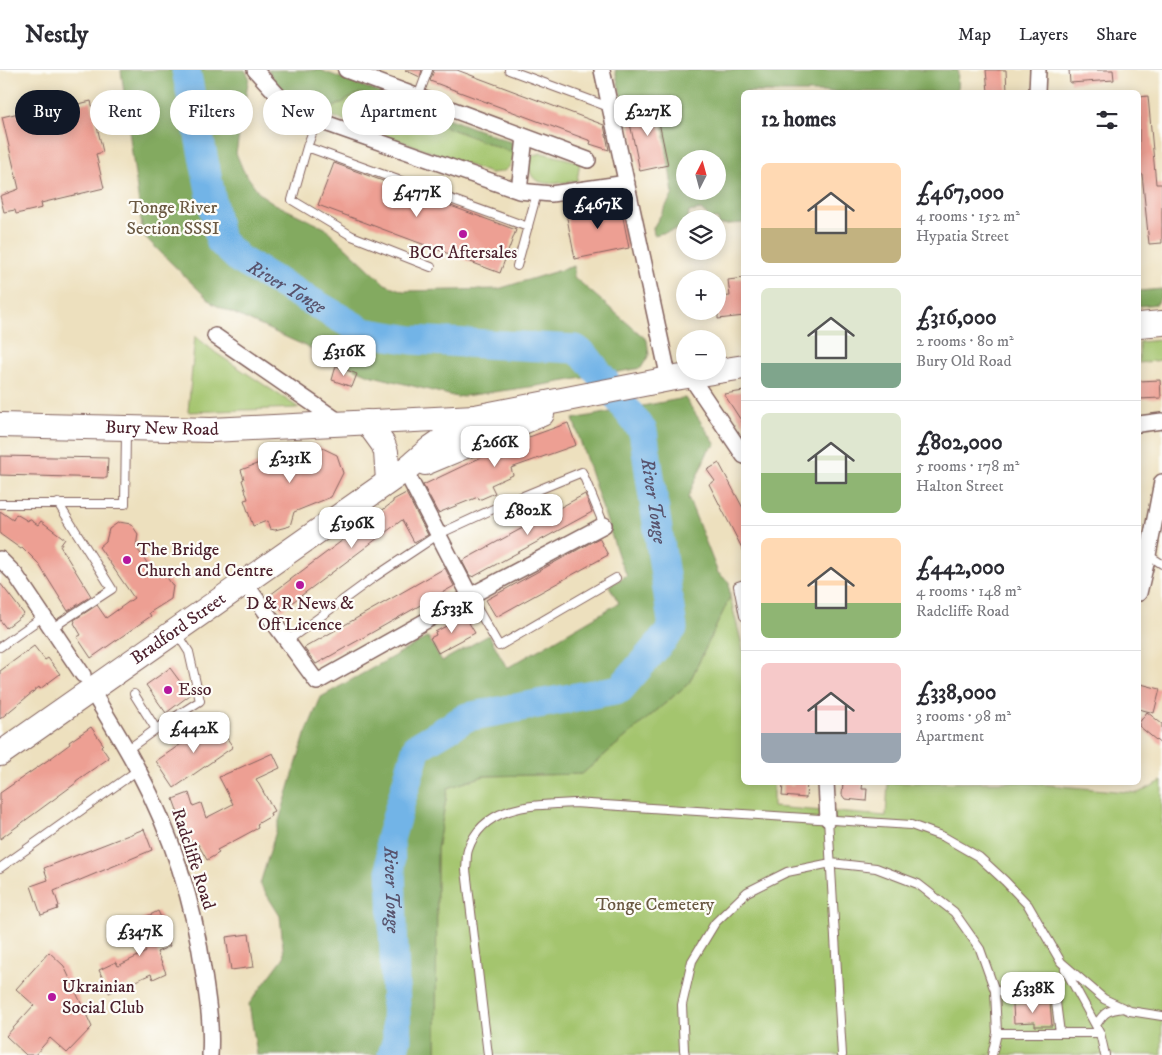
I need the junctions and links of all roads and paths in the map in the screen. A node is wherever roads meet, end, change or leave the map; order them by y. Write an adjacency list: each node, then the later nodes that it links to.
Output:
1 (255, 70): 7 (street)
2 (346, 70): 8 (street)
3 (428, 70): 9 (lane)
4 (509, 70): 11 (lane)
5 (602, 70): 11 (street)
6 (1038, 70): 10 (street)
7 (273, 90)
8 (399, 90)
9 (421, 90)
10 (1037, 90)
11 (609, 107): 18 (street)
12 (455, 111): 15 (street)
13 (332, 125): 19 (street)
14 (311, 135): 16 (lane)
15 (525, 137): 17 (street); 19 (street)
16 (307, 147): 21 (lane); 22 (lane)
17 (588, 160)
18 (627, 183): 20 (street); 27 (street)
19 (520, 191): 20 (street)
20 (537, 193): 21 (lane)
21 (528, 226): 23 (lane)
22 (431, 266)
23 (517, 266)
24 (1162, 323): 25 (main road)
25 (1141, 325)
26 (215, 336): 36 (street)
27 (676, 367)
28 (741, 368): 29 (main road)
29 (726, 370)
30 (676, 378): 32 (main road)
31 (681, 380): 40 (street)
32 (590, 395): 33 (main road, Bury New Road); 41 (main road, Bradford Street)
33 (475, 417): 35 (main road, Bury New Road); 41 (main road, Bradford Street)
34 (1162, 421): 37 (street)
35 (367, 422): 36 (main road, Bury New Road); 41 (main road)
36 (341, 423): 39 (main road, Bury New Road)
37 (1141, 424)
38 (0, 425): 39 (main road, Bury New Road)
39 (126, 428): 43 (lane)
40 (741, 452)
41 (397, 476): 46 (street); 52 (main road, Bradford Street)
42 (1162, 482): 47 (street)
43 (58, 503): 44 (lane); 56 (lane)
44 (0, 504)
45 (604, 525): 46 (lane); 54 (street)
46 (438, 534): 54 (street); 58 (lane)
47 (1144, 556): 49 (lane); 51 (street)
48 (0, 558): 56 (street, Radcliffe Road)
49 (1162, 564)
50 (616, 578): 54 (lane)
51 (1141, 578)
52 (244, 582): 57 (main road, Bradford Street); 58 (street)
53 (741, 585): 55 (lane)
54 (470, 596): 58 (street)
55 (741, 601)
56 (48, 622): 59 (lane); 60 (street, Radcliffe Road)
57 (176, 631): 60 (main road, Bradford Street); 62 (lane)
58 (287, 641)
59 (0, 646)
60 (87, 683): 63 (street, Radcliffe Road); 64 (main road, Bradford Street)
61 (134, 694): 62 (lane)
62 (156, 729): 63 (lane)
63 (126, 750): 65 (street, Radcliffe Road)
64 (0, 754)
65 (138, 770): 69 (lane); 78 (street, Radcliffe Road)
66 (826, 785): 67 (street)
67 (828, 819): 68 (lane); 70 (lane); 79 (lane)
68 (831, 863): 71 (lane); 80 (lane); 81 (lane)
69 (0, 868)
70 (1061, 962): 72 (lane); 74 (lane)
71 (995, 991): 75 (lane); 76 (lane)
72 (1125, 1008): 73 (lane); 74 (lane)
73 (1162, 1016)
74 (1096, 1025): 77 (lane)
75 (997, 1033): 76 (lane); 82 (lane)
76 (1060, 1033): 77 (lane)
77 (1100, 1034): 83 (lane)
78 (210, 1055)
79 (488, 1055)
80 (685, 1055)
81 (842, 1055)
82 (992, 1055)
83 (1105, 1055)

